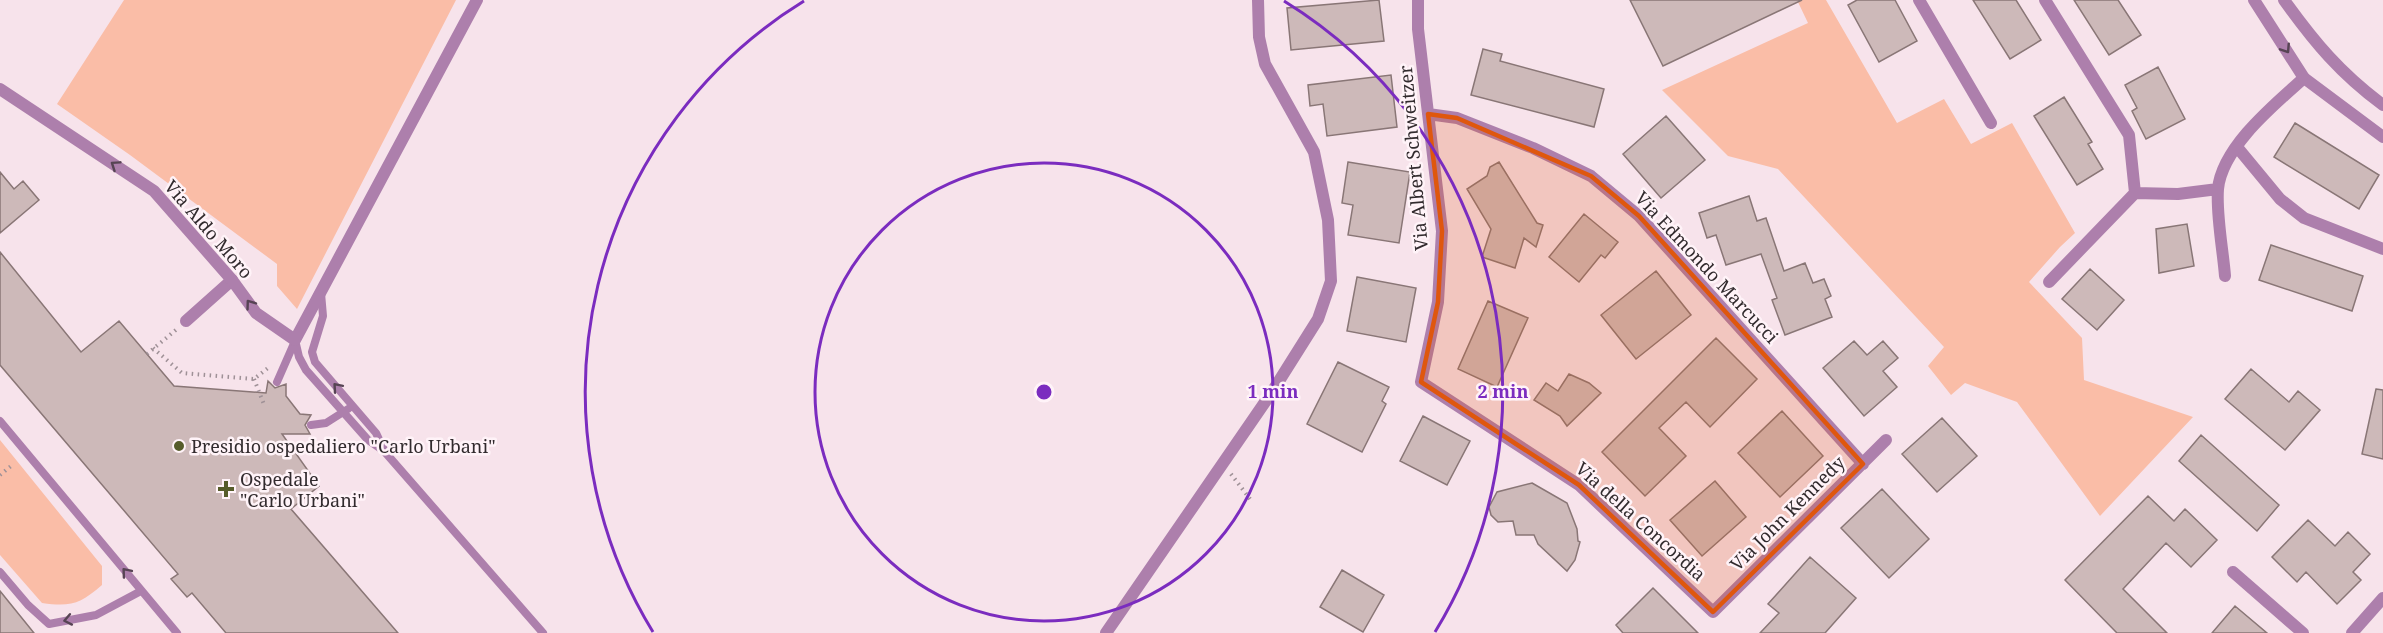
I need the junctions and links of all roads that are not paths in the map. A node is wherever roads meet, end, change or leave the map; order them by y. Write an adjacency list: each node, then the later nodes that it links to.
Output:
1 (477, 0): 21 (street)
2 (1258, 0): 40 (street)
3 (1418, 0): 11 (street, Via Albert Schweitzer)
4 (1919, 0): 12 (street)
5 (2045, 0): 16 (street)
6 (2254, 0): 8 (street, one-way to 8)
7 (2284, 0): 10 (street)
8 (2304, 78): 13 (street); 14 (street)
9 (0, 89): 19 (street, Via Aldo Moro, one-way to 9)
10 (2383, 105)
11 (1428, 114): 25 (street, Via Albert Schweitzer); 32 (street, Via Edmondo Marcucci)
12 (1991, 123)
13 (2383, 137)
14 (2237, 147): 15 (street); 17 (street)
15 (2218, 189): 16 (street); 18 (street)
16 (2135, 193): 20 (street)
17 (2383, 249)
18 (2225, 276)
19 (232, 280): 22 (street); 23 (street, Via Aldo Moro, one-way to 19)
20 (2049, 282)
21 (321, 293): 23 (street); 26 (lane, one-way to 21)
22 (186, 321)
23 (295, 340): 24 (lane); 27 (lane)
24 (277, 382)
25 (1421, 382): 37 (street, Via della Concordia)
26 (352, 404): 27 (lane); 31 (lane)
27 (344, 412): 29 (lane); 31 (lane)
28 (0, 421): 35 (lane, one-way to 28)
29 (311, 425)
30 (1886, 440): 32 (street, Via John Kennedy)
31 (384, 451): 39 (lane)
32 (1863, 464): 37 (street, Via John Kennedy)
33 (0, 572): 35 (lane, one-way to 33)
34 (2233, 572): 41 (street)
35 (141, 591): 38 (lane)
36 (2383, 598): 42 (street)
37 (1713, 612)
38 (177, 633)
39 (543, 633)
40 (1106, 633)
41 (2303, 633)
42 (2352, 633)

